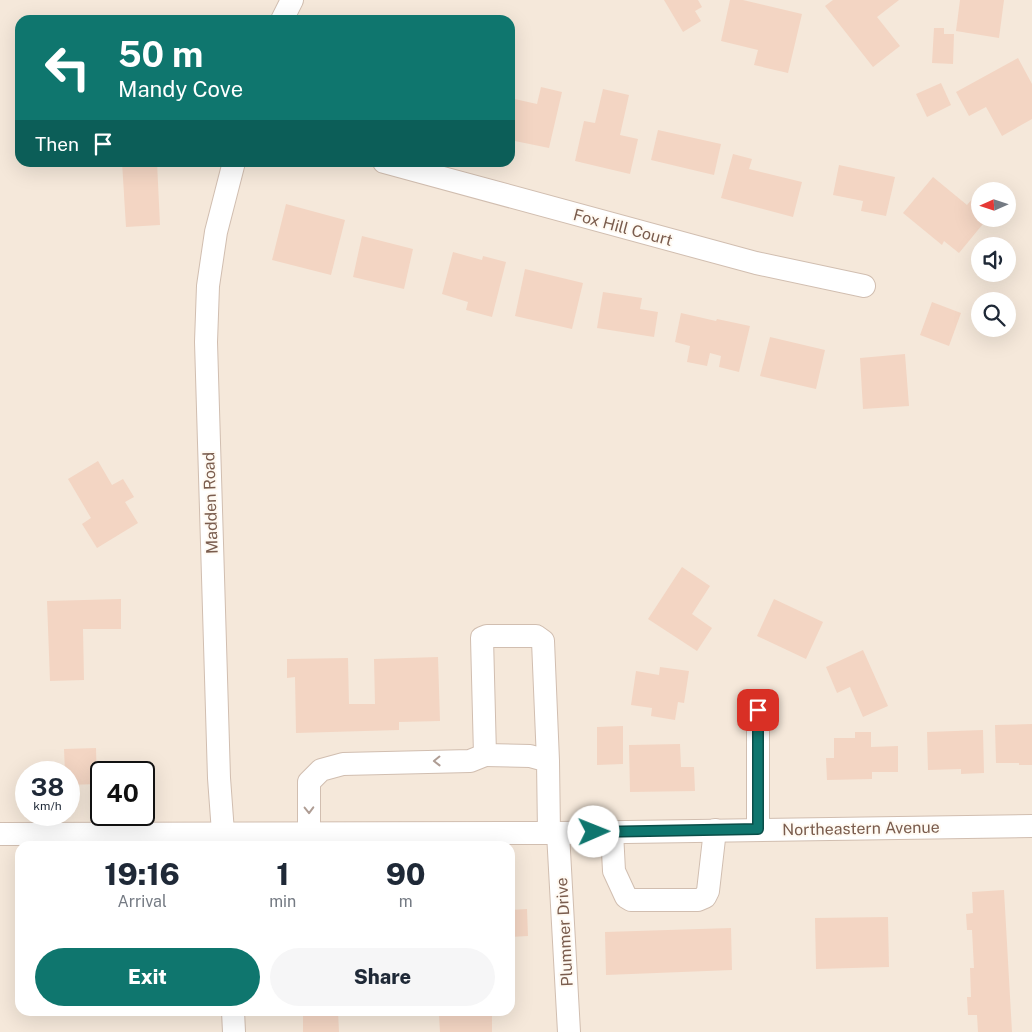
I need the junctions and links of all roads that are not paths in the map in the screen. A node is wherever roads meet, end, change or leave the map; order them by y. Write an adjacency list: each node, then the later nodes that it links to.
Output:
1 (292, 0): 2 (street)
2 (284, 15)
3 (233, 167): 16 (street, Madden Road)
4 (402, 167): 5 (street, Fox Hill Court)
5 (864, 286)
6 (758, 710): 10 (street)
7 (485, 755): 8 (street); 8 (street, Plummer Drive); 15 (street, one-way to 15)
8 (548, 761): 13 (street, Plummer Drive)
9 (1032, 826): 10 (street, Northeastern Avenue)
10 (758, 829): 11 (street, Northeastern Avenue)
11 (715, 830): 12 (street, Northeastern Avenue); 12 (street)
12 (612, 832): 13 (street, Northeastern Avenue)
13 (554, 833): 15 (street, Northeastern Avenue); 19 (street, Plummer Drive)
14 (0, 834): 16 (street, Northeastern Avenue)
15 (309, 834): 16 (street, Northeastern Avenue)
16 (224, 840)
17 (233, 1016): 18 (street)
18 (234, 1032)
19 (569, 1032)

